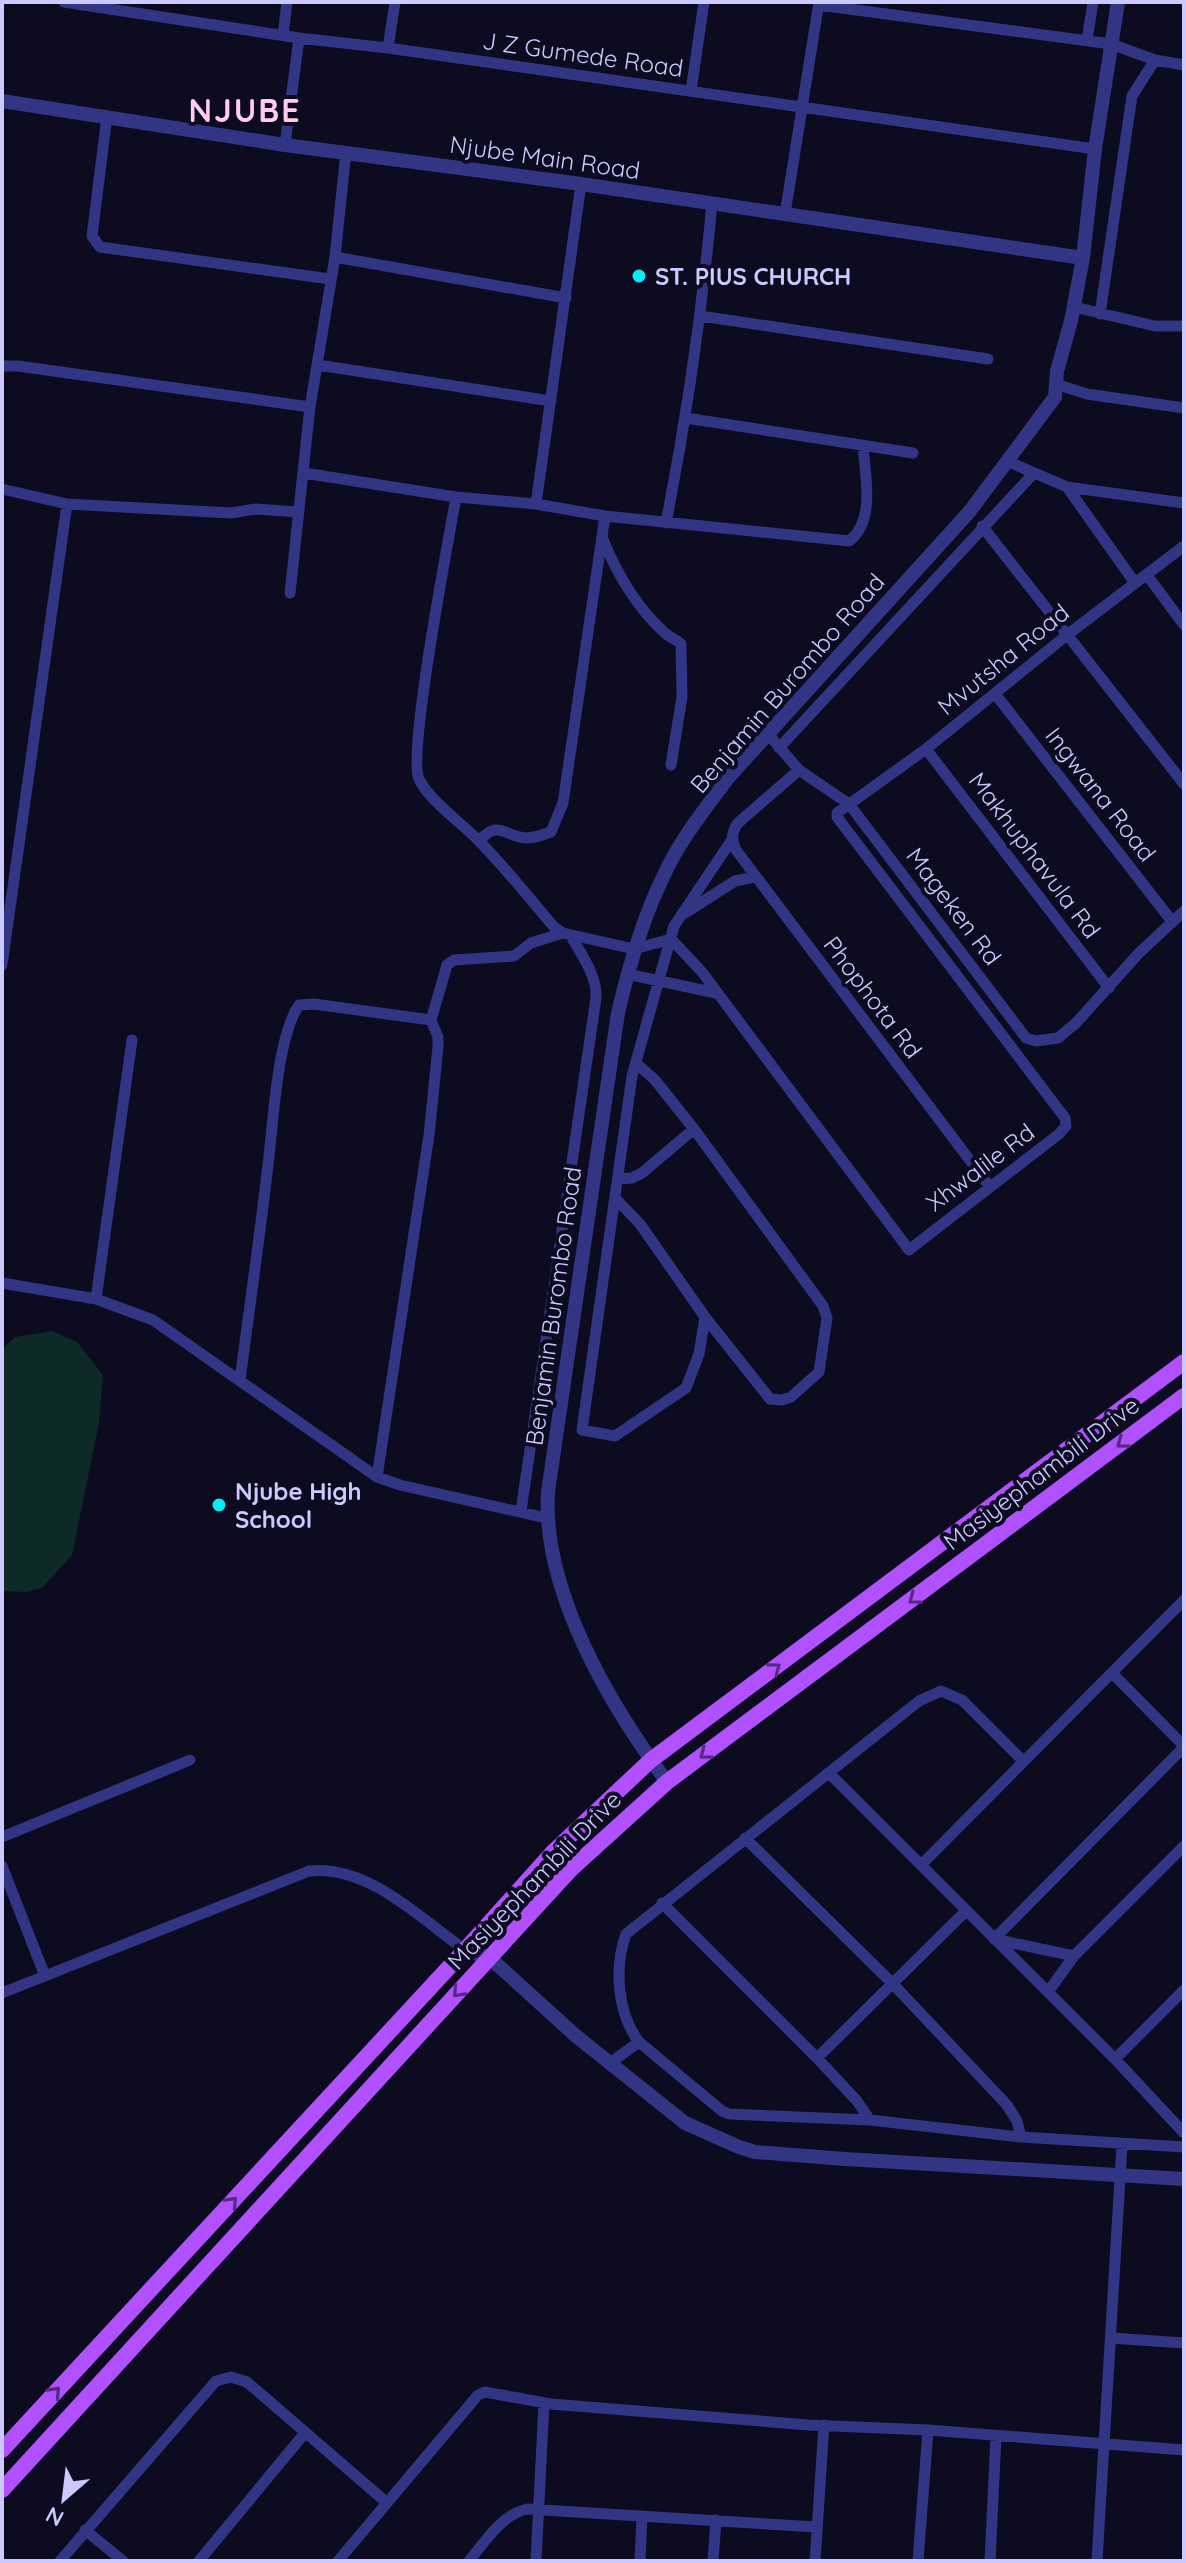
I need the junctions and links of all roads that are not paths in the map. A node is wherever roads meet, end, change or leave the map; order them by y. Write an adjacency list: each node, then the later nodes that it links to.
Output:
1 (64, 2): 7 (street, J Z Gumede Road)
2 (287, 2): 9 (street)
3 (395, 2): 13 (street)
4 (704, 2): 16 (street)
5 (1093, 2): 11 (street)
6 (1118, 2): 12 (street, Benjamin Burombo Road)
7 (85, 4): 9 (street, J Z Gumede Road)
8 (819, 4): 11 (street); 18 (street)
9 (283, 35): 10 (street, J Z Gumede Road)
10 (299, 38): 13 (street, J Z Gumede Road); 20 (street)
11 (1087, 40): 12 (street)
12 (1111, 44): 14 (street); 21 (street, Benjamin Burombo Road)
13 (388, 48): 16 (street, J Z Gumede Road)
14 (1155, 60): 15 (street); 31 (street)
15 (1184, 65)
16 (691, 91): 18 (street, J Z Gumede Road)
17 (2, 101): 19 (street, Njube Main Road)
18 (804, 108): 21 (street, J Z Gumede Road); 25 (street)
19 (107, 116): 20 (street, Njube Main Road); 28 (street)
20 (285, 145): 22 (street, Njube Main Road)
21 (1095, 149): 27 (street, Benjamin Burombo Road)
22 (346, 152): 23 (street, Njube Main Road); 26 (street)
23 (581, 184): 24 (street, Njube Main Road); 29 (street)
24 (712, 203): 25 (street, Njube Main Road); 32 (street)
25 (785, 214): 27 (street, Njube Main Road)
26 (335, 257): 28 (street); 29 (street)
27 (1083, 258): 30 (street, Benjamin Burombo Road)
28 (330, 279): 35 (street)
29 (566, 298): 38 (street)
30 (1074, 307): 31 (street); 37 (street, Benjamin Burombo Road)
31 (1100, 314): 33 (street)
32 (701, 316): 34 (street); 41 (street)
33 (1184, 326)
34 (988, 359)
35 (318, 365): 38 (street); 39 (street)
36 (2, 366): 39 (street)
37 (1055, 397): 40 (street); 44 (street, Benjamin Burombo Road)
38 (551, 401): 52 (street)
39 (310, 407): 45 (street)
40 (1184, 408)
41 (686, 418): 42 (street); 55 (street)
42 (863, 446): 43 (street); 55 (street)
43 (913, 453)
44 (1009, 462): 46 (street); 65 (street, Benjamin Burombo Road)
45 (304, 473): 49 (street); 53 (street)
46 (1033, 474): 47 (street); 56 (street)
47 (1067, 487): 50 (street); 60 (street)
48 (2, 489): 51 (street)
49 (456, 497): 52 (street); 73 (street)
50 (1184, 503)
51 (67, 504): 53 (street); 81 (street)
52 (536, 504): 54 (street)
53 (298, 512): 61 (street)
54 (605, 516): 55 (street); 57 (street)
55 (666, 523)
56 (982, 526): 63 (street); 66 (street)
57 (602, 536): 68 (street); 73 (street)
58 (1184, 546): 59 (street, Mvutsha Road)
59 (1147, 575): 60 (street, Mvutsha Road); 62 (street)
60 (1135, 583): 63 (street, Mvutsha Road)
61 (290, 593)
62 (1184, 625)
63 (1067, 635): 64 (street, Mvutsha Road); 70 (street)
64 (996, 695): 67 (street, Mvutsha Road); 77 (street, Ingwana Road)
65 (768, 734): 66 (street, Mageken Rd); 80 (street, Benjamin Burombo Road)
66 (779, 748): 69 (street, Mageken Rd)
67 (926, 749): 71 (street, Mvutsha Road); 84 (street, Makhuphavula Rd)
68 (671, 765)
69 (799, 770): 71 (street, Mageken Rd); 72 (street)
70 (1184, 784)
71 (849, 804): 84 (street, Mageken Rd); 91 (street, Xhwalile Rd)
72 (732, 835): 74 (street, Phophota Rd); 76 (street)
73 (479, 841): 78 (street)
74 (755, 877): 76 (street); 91 (street, Phophota Rd)
75 (1184, 911): 77 (street)
76 (678, 918): 79 (street)
77 (1171, 920): 84 (street)
78 (567, 934): 80 (street); 86 (street); 100 (street)
79 (671, 939): 80 (street); 83 (street); 85 (street, Xhwalile Rd)
80 (634, 949): 82 (street, Benjamin Burombo Road)
81 (2, 965)
82 (627, 974): 83 (street); 101 (street, Benjamin Burombo Road)
83 (658, 982): 85 (street); 88 (street)
84 (1109, 988)
85 (716, 993): 91 (street, Xhwalile Rd)
86 (431, 1020): 97 (street); 99 (street)
87 (132, 1040): 94 (street)
88 (636, 1063): 89 (street); 90 (street)
89 (694, 1129): 90 (street); 95 (street)
90 (618, 1179): 92 (street)
91 (990, 1187)
92 (615, 1198): 95 (street); 95 (street)
93 (2, 1283): 94 (street)
94 (96, 1299): 97 (street)
95 (705, 1317)
96 (1184, 1362): 106 (main road, Masiyephambili Drive, one-way to 96)
97 (240, 1380): 99 (street)
98 (1184, 1396): 109 (main road, Masiyephambili Drive, one-way to 109)
99 (377, 1477): 100 (street)
100 (521, 1511): 101 (street)
101 (546, 1518): 106 (street, Benjamin Burombo Road)
102 (1184, 1600): 103 (street)
103 (1112, 1673): 104 (street); 107 (street)
104 (1184, 1746): 117 (street)
105 (190, 1760): 110 (street)
106 (651, 1760): 109 (street, Benjamin Burombo Road); 118 (main road, Masiyephambili Drive)
107 (1023, 1761): 108 (street); 113 (street)
108 (829, 1773): 111 (street); 113 (street)
109 (667, 1782): 120 (main road, Masiyephambili Drive)
110 (2, 1837)
111 (745, 1838): 115 (street); 122 (street)
112 (1184, 1846): 119 (street)
113 (921, 1865): 116 (street)
114 (2, 1866): 121 (street)
115 (662, 1903): 126 (street); 127 (street)
116 (966, 1911): 117 (street); 122 (street)
117 (994, 1939): 119 (street); 124 (street)
118 (465, 1950): 120 (street); 121 (street); 145 (main road, Masiyephambili Drive, one-way to 118)
119 (1074, 1956): 124 (street)
120 (490, 1958): 129 (street); 147 (main road, Masiyephambili Drive, one-way to 147)
121 (45, 1976): 125 (street)
122 (893, 1984): 127 (street); 132 (street)
123 (1184, 1990): 128 (street)
124 (1048, 1992): 128 (street)
125 (2, 1993)
126 (639, 2042): 129 (street); 130 (street)
127 (817, 2058): 130 (street)
128 (1115, 2059): 131 (street)
129 (610, 2063): 135 (street)
130 (870, 2120): 132 (street)
131 (1184, 2133)
132 (1021, 2137): 133 (street)
133 (1122, 2145): 134 (street); 135 (street)
134 (1184, 2147)
135 (1122, 2174): 136 (street); 137 (street)
136 (1184, 2179)
137 (1111, 2338): 138 (street); 144 (street)
138 (1184, 2343)
139 (544, 2403): 140 (street); 148 (street); 149 (street)
140 (824, 2425): 141 (street); 152 (street)
141 (928, 2430): 143 (street); 163 (street)
142 (304, 2434): 148 (street); 153 (street); 156 (street)
143 (996, 2437): 144 (street); 164 (street)
144 (1105, 2445): 146 (street); 165 (street)
145 (2, 2450)
146 (1184, 2450)
147 (2, 2490)
148 (386, 2502): 157 (street)
149 (540, 2511): 150 (street); 158 (street); 159 (street)
150 (642, 2516): 151 (street); 160 (street)
151 (716, 2520): 152 (street); 161 (street)
152 (816, 2527): 162 (street)
153 (85, 2530): 154 (street); 155 (street)
154 (60, 2561)
155 (123, 2561)
156 (199, 2561)
157 (338, 2561)
158 (469, 2561)
159 (536, 2561)
160 (640, 2561)
161 (713, 2561)
162 (815, 2561)
163 (918, 2561)
164 (990, 2561)
165 (1097, 2561)

